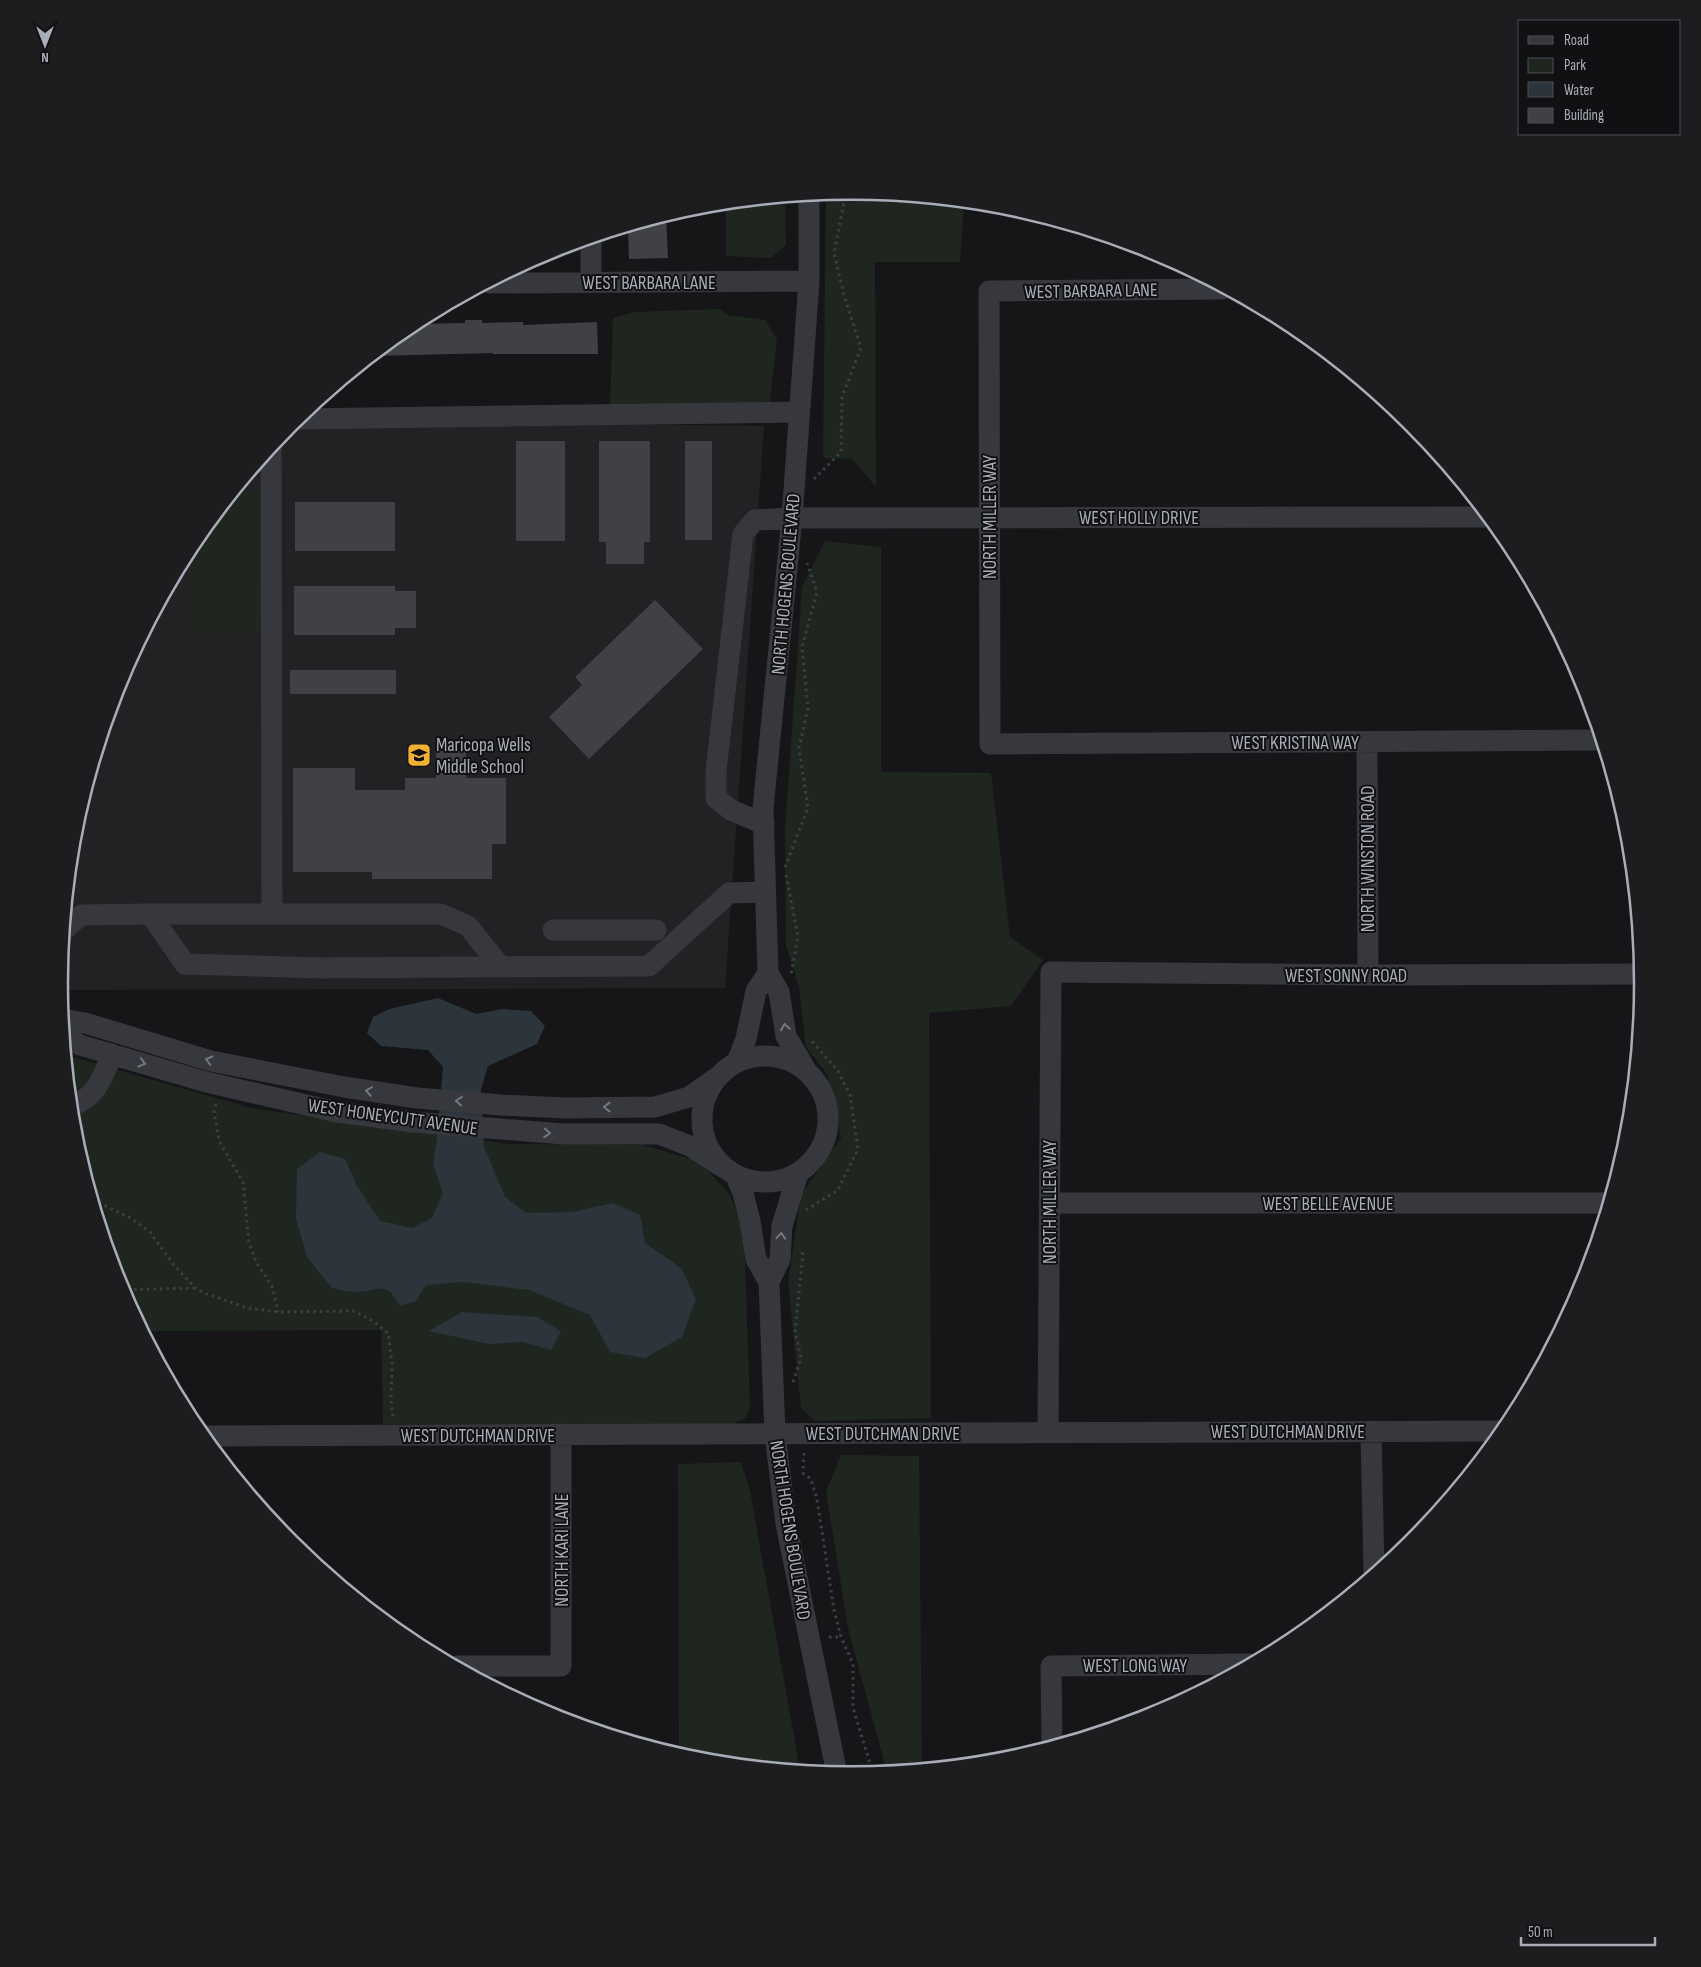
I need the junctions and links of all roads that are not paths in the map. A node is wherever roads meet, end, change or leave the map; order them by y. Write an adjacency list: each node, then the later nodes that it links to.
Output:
1 (809, 202): 3 (street, NORTH HOGENS BOULEVARD)
2 (591, 245): 4 (street)
3 (809, 281): 4 (street, WEST BARBARA LANE); 8 (street, NORTH HOGENS BOULEVARD)
4 (591, 282): 5 (street, WEST BARBARA LANE)
5 (500, 283)
6 (1212, 289): 7 (street, WEST BARBARA LANE)
7 (989, 291): 12 (street, NORTH MILLER WAY)
8 (799, 412): 9 (street); 11 (street, NORTH HOGENS BOULEVARD)
9 (309, 419)
10 (271, 457): 20 (street)
11 (792, 518): 12 (street, WEST HOLLY DRIVE); 17 (street, NORTH HOGENS BOULEVARD); 17 (street, WEST HOLLY DRIVE)
12 (989, 518): 13 (street, WEST HOLLY DRIVE); 16 (street, NORTH MILLER WAY)
13 (1480, 518)
14 (1594, 740): 15 (street, WEST KRISTINA WAY)
15 (1367, 742): 16 (street, WEST KRISTINA WAY); 28 (street, NORTH WINSTON ROAD)
16 (990, 744)
17 (764, 824): 18 (street, NORTH HOGENS BOULEVARD)
18 (764, 892): 24 (street); 25 (street, NORTH HOGENS BOULEVARD)
19 (150, 914): 20 (street); 21 (street); 24 (street)
20 (272, 914): 24 (street)
21 (70, 925)
22 (553, 930): 23 (street)
23 (656, 930)
24 (501, 967)
25 (768, 972): 32 (street); 33 (street, NORTH HOGENS BOULEVARD, one-way to 25)
26 (1051, 972): 28 (street, WEST SONNY ROAD); 38 (street, NORTH MILLER WAY)
27 (1634, 974): 28 (street, WEST SONNY ROAD)
28 (1368, 975)
29 (69, 1019): 34 (street, WEST HONEYCUTT AVENUE, one-way to 29)
30 (69, 1038): 31 (street, WEST HONEYCUTT AVENUE)
31 (112, 1054): 35 (street); 36 (street, WEST HONEYCUTT AVENUE, one-way to 36)
32 (737, 1062): 33 (street); 34 (street)
33 (806, 1070): 37 (street)
34 (716, 1078): 36 (street)
35 (77, 1103)
36 (730, 1172): 37 (street); 40 (street, NORTH HOGENS BOULEVARD)
37 (798, 1173): 40 (street, NORTH HOGENS BOULEVARD, one-way to 37)
38 (1049, 1204): 39 (street, WEST BELLE AVENUE); 43 (street, NORTH MILLER WAY)
39 (1601, 1204)
40 (769, 1282): 45 (street, NORTH HOGENS BOULEVARD)
41 (1371, 1431): 42 (street, WEST DUTCHMAN DRIVE); 43 (street, WEST DUTCHMAN DRIVE); 47 (street)
42 (1493, 1431)
43 (1048, 1432): 45 (street, WEST DUTCHMAN DRIVE)
44 (562, 1434): 45 (street, WEST DUTCHMAN DRIVE); 46 (street, WEST DUTCHMAN DRIVE); 49 (street, NORTH KARI LANE)
45 (774, 1434): 51 (street, NORTH HOGENS BOULEVARD)
46 (211, 1436)
47 (1374, 1566)
48 (1238, 1664): 50 (street, WEST LONG WAY)
49 (466, 1666)
50 (1052, 1740)
51 (835, 1766)

